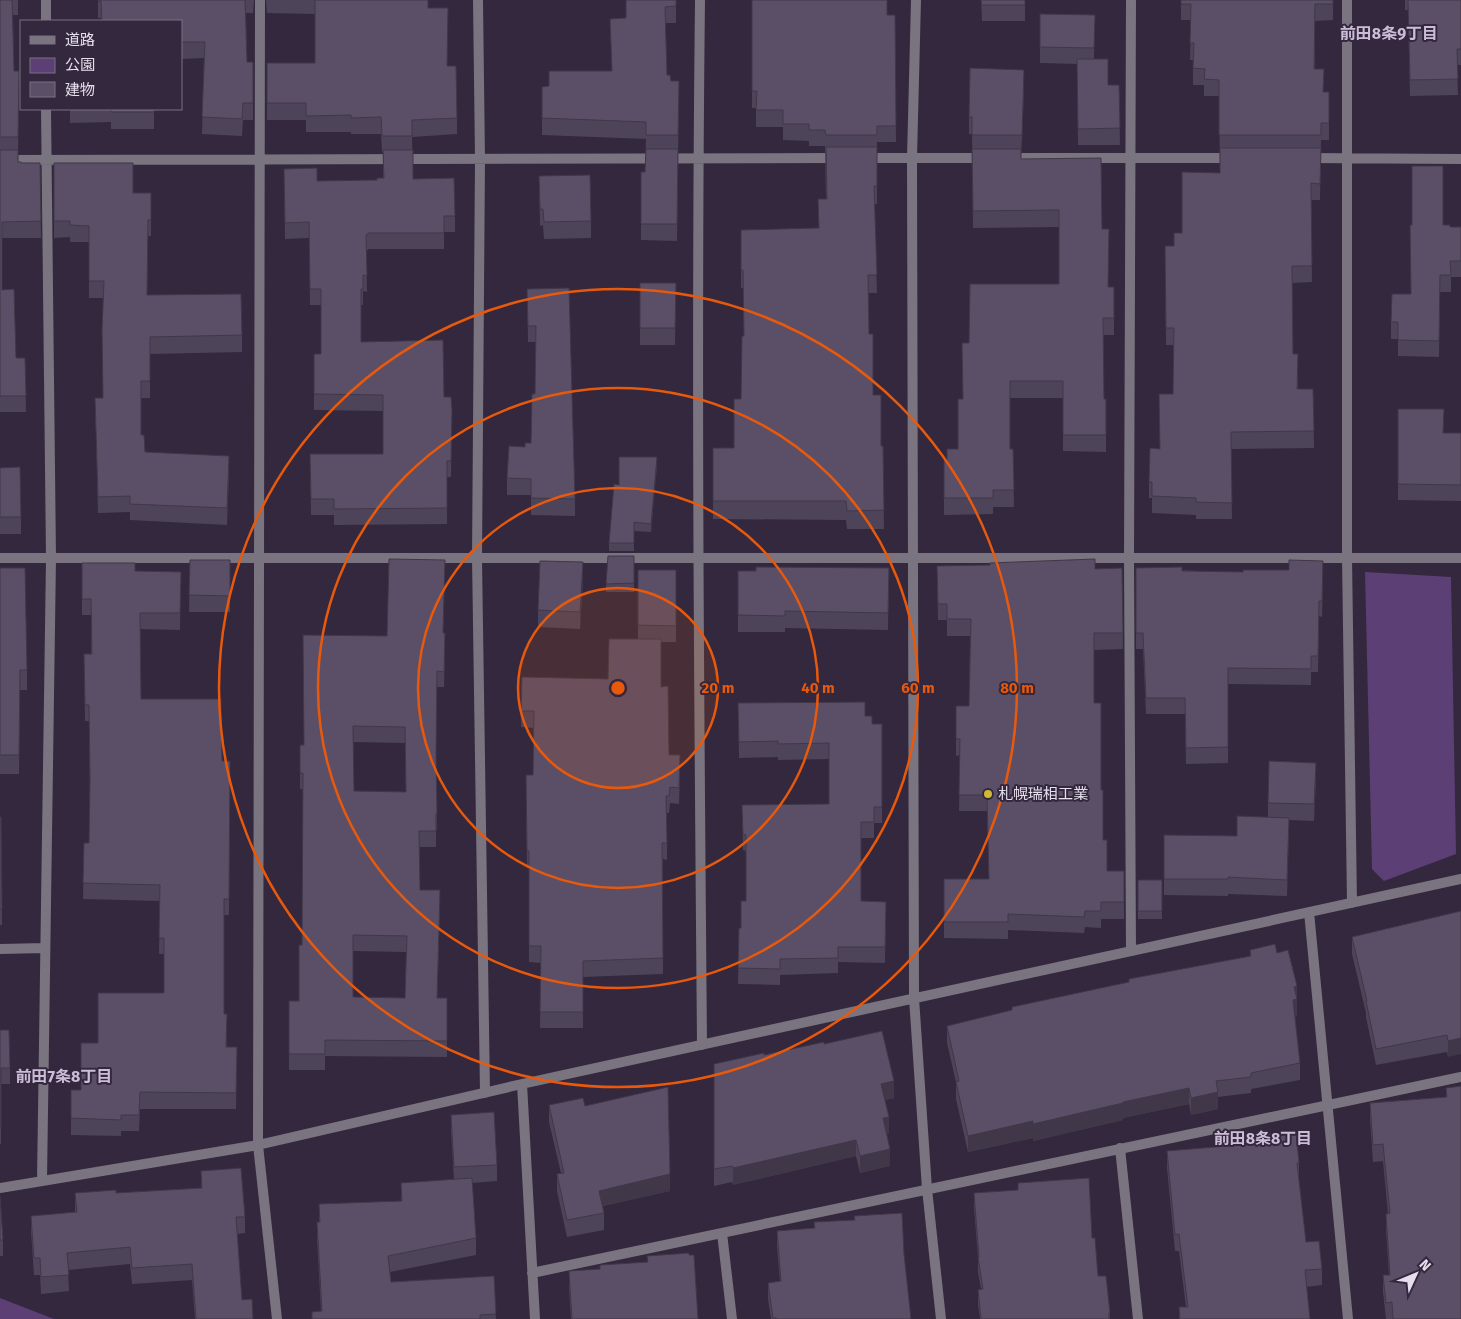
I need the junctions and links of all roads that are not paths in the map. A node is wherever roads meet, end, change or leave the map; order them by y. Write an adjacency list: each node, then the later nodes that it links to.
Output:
1 (46, 0): 8 (street)
2 (260, 0): 20 (street)
3 (478, 0): 15 (street)
4 (700, 0): 16 (street)
5 (916, 0): 10 (street)
6 (1131, 0): 11 (street)
7 (1347, 0): 14 (street)
8 (46, 20)
9 (46, 110): 19 (street)
10 (912, 158): 11 (street); 16 (street); 26 (street)
11 (1132, 158): 12 (street); 27 (street)
12 (1239, 158)
13 (1298, 158): 14 (street)
14 (1347, 158): 17 (street); 28 (street)
15 (480, 159): 16 (street); 20 (street); 24 (street)
16 (698, 159): 25 (street)
17 (1461, 159)
18 (0, 160): 19 (street)
19 (46, 160): 20 (street); 22 (street)
20 (259, 160): 23 (street)
21 (0, 558): 22 (street)
22 (51, 558): 23 (street); 33 (street)
23 (259, 558): 24 (street); 42 (street)
24 (477, 558): 25 (street); 40 (street)
25 (698, 558): 26 (street); 37 (street)
26 (913, 558): 27 (street); 36 (street)
27 (1129, 558): 28 (street); 35 (street)
28 (1347, 558): 29 (street); 31 (street)
29 (1461, 558)
30 (1461, 879): 31 (street)
31 (1352, 903): 32 (street)
32 (1309, 912): 35 (street); 41 (street)
33 (45, 948): 34 (street); 44 (street)
34 (0, 949)
35 (1131, 951): 36 (street)
36 (914, 998): 37 (street); 46 (street)
37 (702, 1044): 39 (street)
38 (1461, 1076): 41 (street)
39 (522, 1084): 40 (street); 48 (street)
40 (485, 1093): 42 (street)
41 (1328, 1104): 43 (street); 54 (street)
42 (258, 1145): 44 (street); 49 (street)
43 (1120, 1148): 46 (street); 53 (street)
44 (42, 1181): 45 (street)
45 (0, 1188)
46 (927, 1189): 47 (street); 52 (street)
47 (722, 1233): 48 (street); 51 (street)
48 (532, 1273): 50 (street)
49 (277, 1319)
50 (535, 1319)
51 (732, 1319)
52 (940, 1319)
53 (1138, 1319)
54 (1348, 1319)

